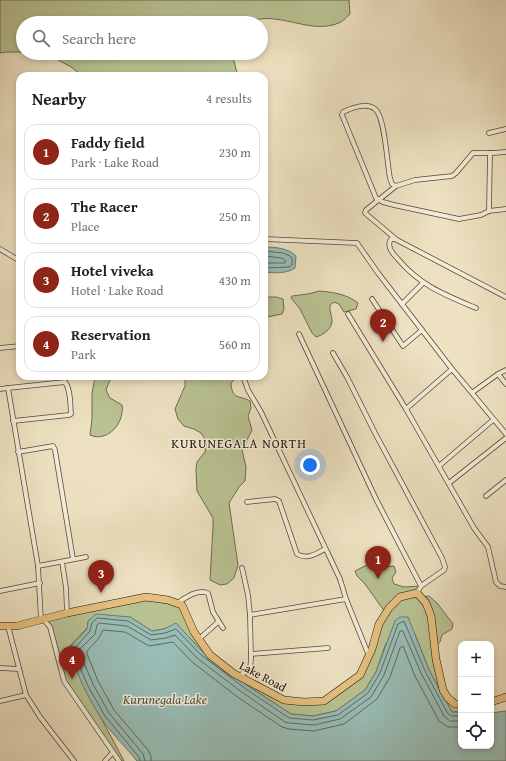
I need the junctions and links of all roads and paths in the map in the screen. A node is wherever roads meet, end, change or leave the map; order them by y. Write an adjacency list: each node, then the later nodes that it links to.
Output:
1 (506, 129): 2 (street)
2 (489, 133)
3 (506, 152): 4 (street)
4 (490, 153): 5 (street); 8 (street)
5 (396, 186): 6 (street); 6 (street)
6 (378, 200): 8 (street); 10 (street)
7 (506, 209): 8 (street)
8 (488, 211)
9 (268, 239): 16 (street)
10 (399, 241): 13 (street); 14 (street)
11 (0, 249): 12 (street)
12 (16, 258)
13 (423, 283): 16 (street); 17 (street)
14 (506, 297)
15 (372, 299): 19 (street)
16 (402, 304): 19 (street)
17 (476, 308)
18 (348, 314): 32 (street)
19 (422, 330): 24 (street)
20 (299, 334): 51 (street)
21 (16, 346): 22 (street)
22 (0, 348)
23 (333, 353): 51 (street)
24 (452, 369): 31 (street); 32 (street)
25 (506, 370): 26 (street)
26 (498, 374): 28 (street); 31 (street)
27 (244, 380): 43 (street)
28 (506, 384)
29 (8, 388): 30 (street); 34 (street); 34 (street)
30 (0, 389)
31 (472, 392): 33 (street)
32 (406, 409): 38 (street)
33 (493, 420): 35 (street); 38 (street)
34 (13, 421): 37 (street)
35 (506, 434)
36 (506, 438): 40 (street)
37 (18, 452): 45 (street); 47 (street)
38 (438, 466): 40 (street)
39 (506, 480): 41 (street)
40 (449, 483): 50 (street)
41 (486, 496)
42 (247, 502): 43 (street)
43 (325, 549): 53 (street)
44 (86, 557): 45 (street)
45 (73, 559): 46 (street)
46 (62, 562): 47 (street); 55 (street)
47 (38, 566): 49 (street)
48 (242, 568): 56 (street)
49 (40, 583): 52 (street); 57 (street)
50 (506, 586)
51 (419, 590): 65 (main road, Lake Road); 73 (main road)
52 (0, 591)
53 (346, 599): 56 (street); 65 (street)
54 (176, 603): 55 (main road); 58 (street); 62 (main road, Lake Road)
55 (67, 613): 57 (main road)
56 (250, 615): 64 (street)
57 (42, 620): 60 (main road); 74 (street)
58 (218, 620): 61 (street); 62 (street)
59 (0, 626): 60 (main road)
60 (8, 626): 67 (street)
61 (223, 628)
62 (199, 639): 68 (main road, Lake Road)
63 (328, 648): 64 (street)
64 (251, 654): 68 (street)
65 (369, 657): 68 (main road, Lake Road)
66 (0, 668): 67 (street)
67 (19, 670): 69 (street)
68 (238, 676)
69 (26, 694): 71 (street); 75 (street)
70 (506, 698): 72 (main road)
71 (0, 701)
72 (494, 701)
73 (458, 704)
74 (113, 752): 76 (street); 77 (street)
75 (74, 761)
76 (105, 761)
77 (119, 761)

